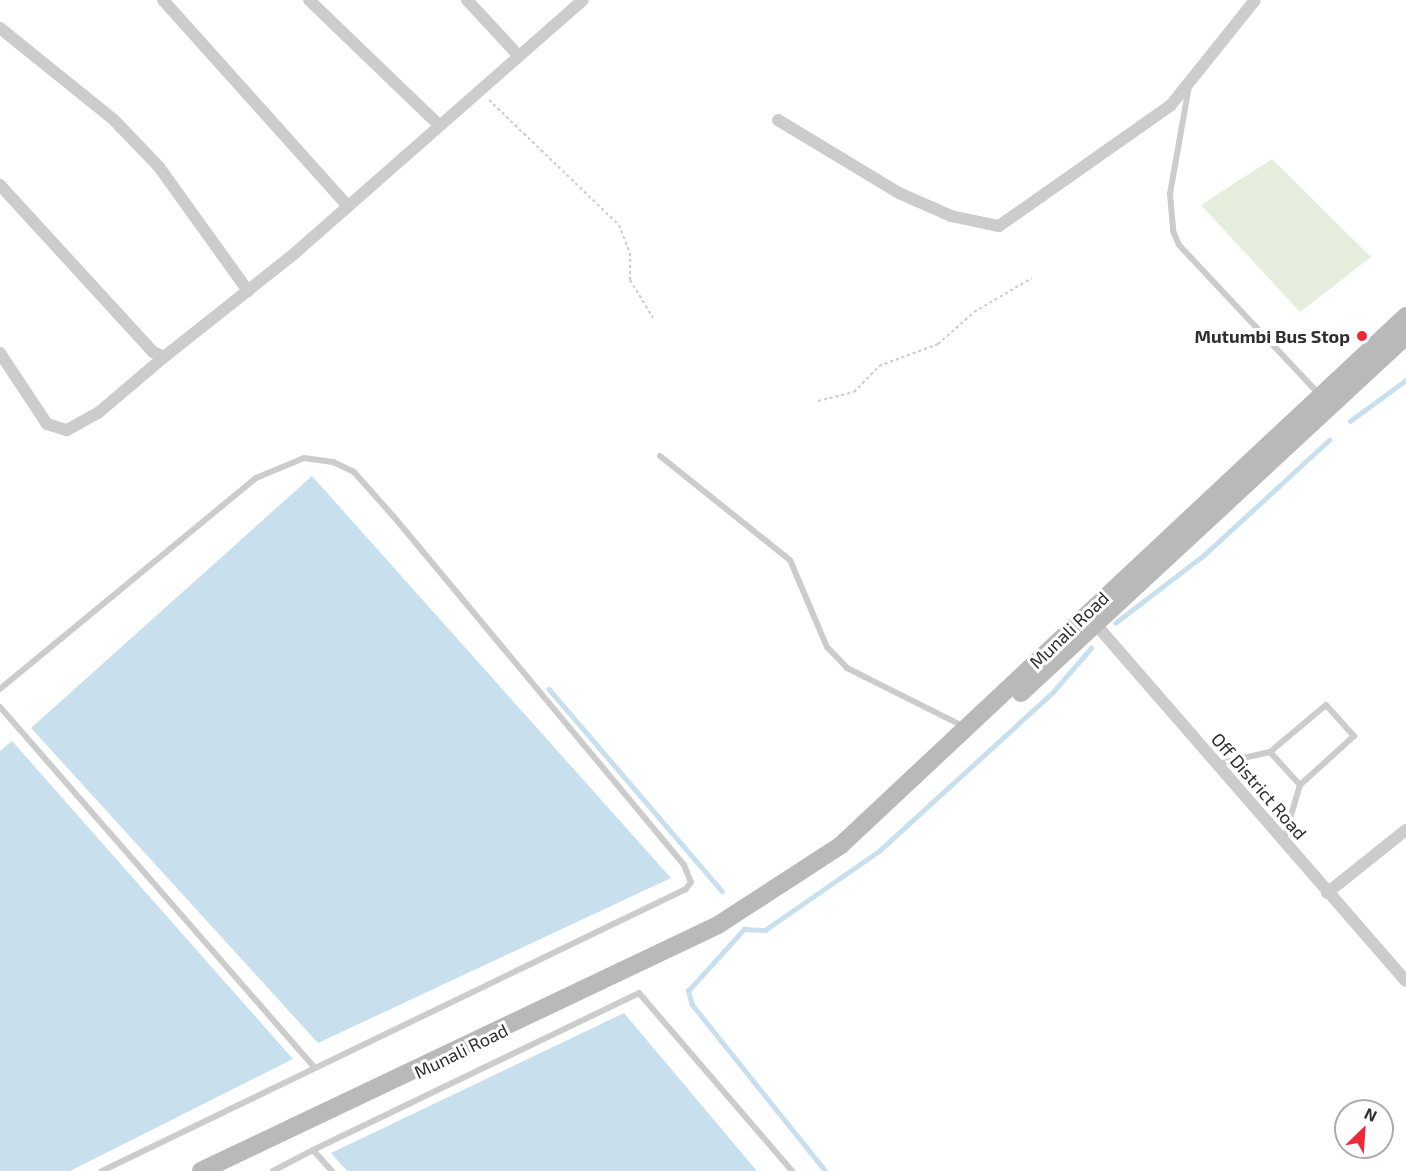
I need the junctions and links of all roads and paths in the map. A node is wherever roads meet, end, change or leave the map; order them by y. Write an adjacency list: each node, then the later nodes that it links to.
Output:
1 (163, 0): 13 (street)
2 (309, 0): 11 (street)
3 (467, 0): 7 (street)
4 (583, 0): 7 (street)
5 (1255, 0): 8 (street)
6 (0, 28): 15 (street)
7 (518, 55): 9 (street)
8 (1190, 86): 10 (street); 22 (lane)
9 (478, 90): 11 (street); 17 (path)
10 (778, 120)
11 (439, 125): 13 (street)
12 (0, 185): 20 (street)
13 (348, 206): 15 (street)
14 (1032, 279): 21 (path)
15 (248, 291): 20 (street)
16 (1406, 316): 22 (main road, Munali Road)
17 (653, 318)
18 (1406, 336): 22 (main road, Munali Road)
19 (0, 353): 20 (street)
20 (164, 357)
21 (818, 401)
22 (1326, 402): 24 (main road, Munali Road)
23 (660, 456): 27 (lane)
24 (1091, 618): 27 (main road, Munali Road); 29 (street, Off District Road); 34 (main road, Munali Road)
25 (0, 689): 36 (lane)
26 (0, 707): 36 (lane)
27 (968, 728): 34 (main road, Munali Road)
28 (1270, 752): 29 (lane); 30 (lane); 30 (lane)
29 (1216, 764): 32 (street, Off District Road)
30 (1300, 785): 32 (lane)
31 (1406, 830): 33 (street)
32 (1283, 842): 33 (street, Off District Road)
33 (1327, 893): 35 (street, Off District Road)
34 (718, 925): 39 (main road, Munali Road)
35 (1406, 981)
36 (313, 1066): 38 (lane)
37 (313, 1150): 40 (lane); 41 (lane); 42 (lane)
38 (102, 1171)
39 (201, 1171)
40 (273, 1171)
41 (332, 1171)
42 (792, 1171)

